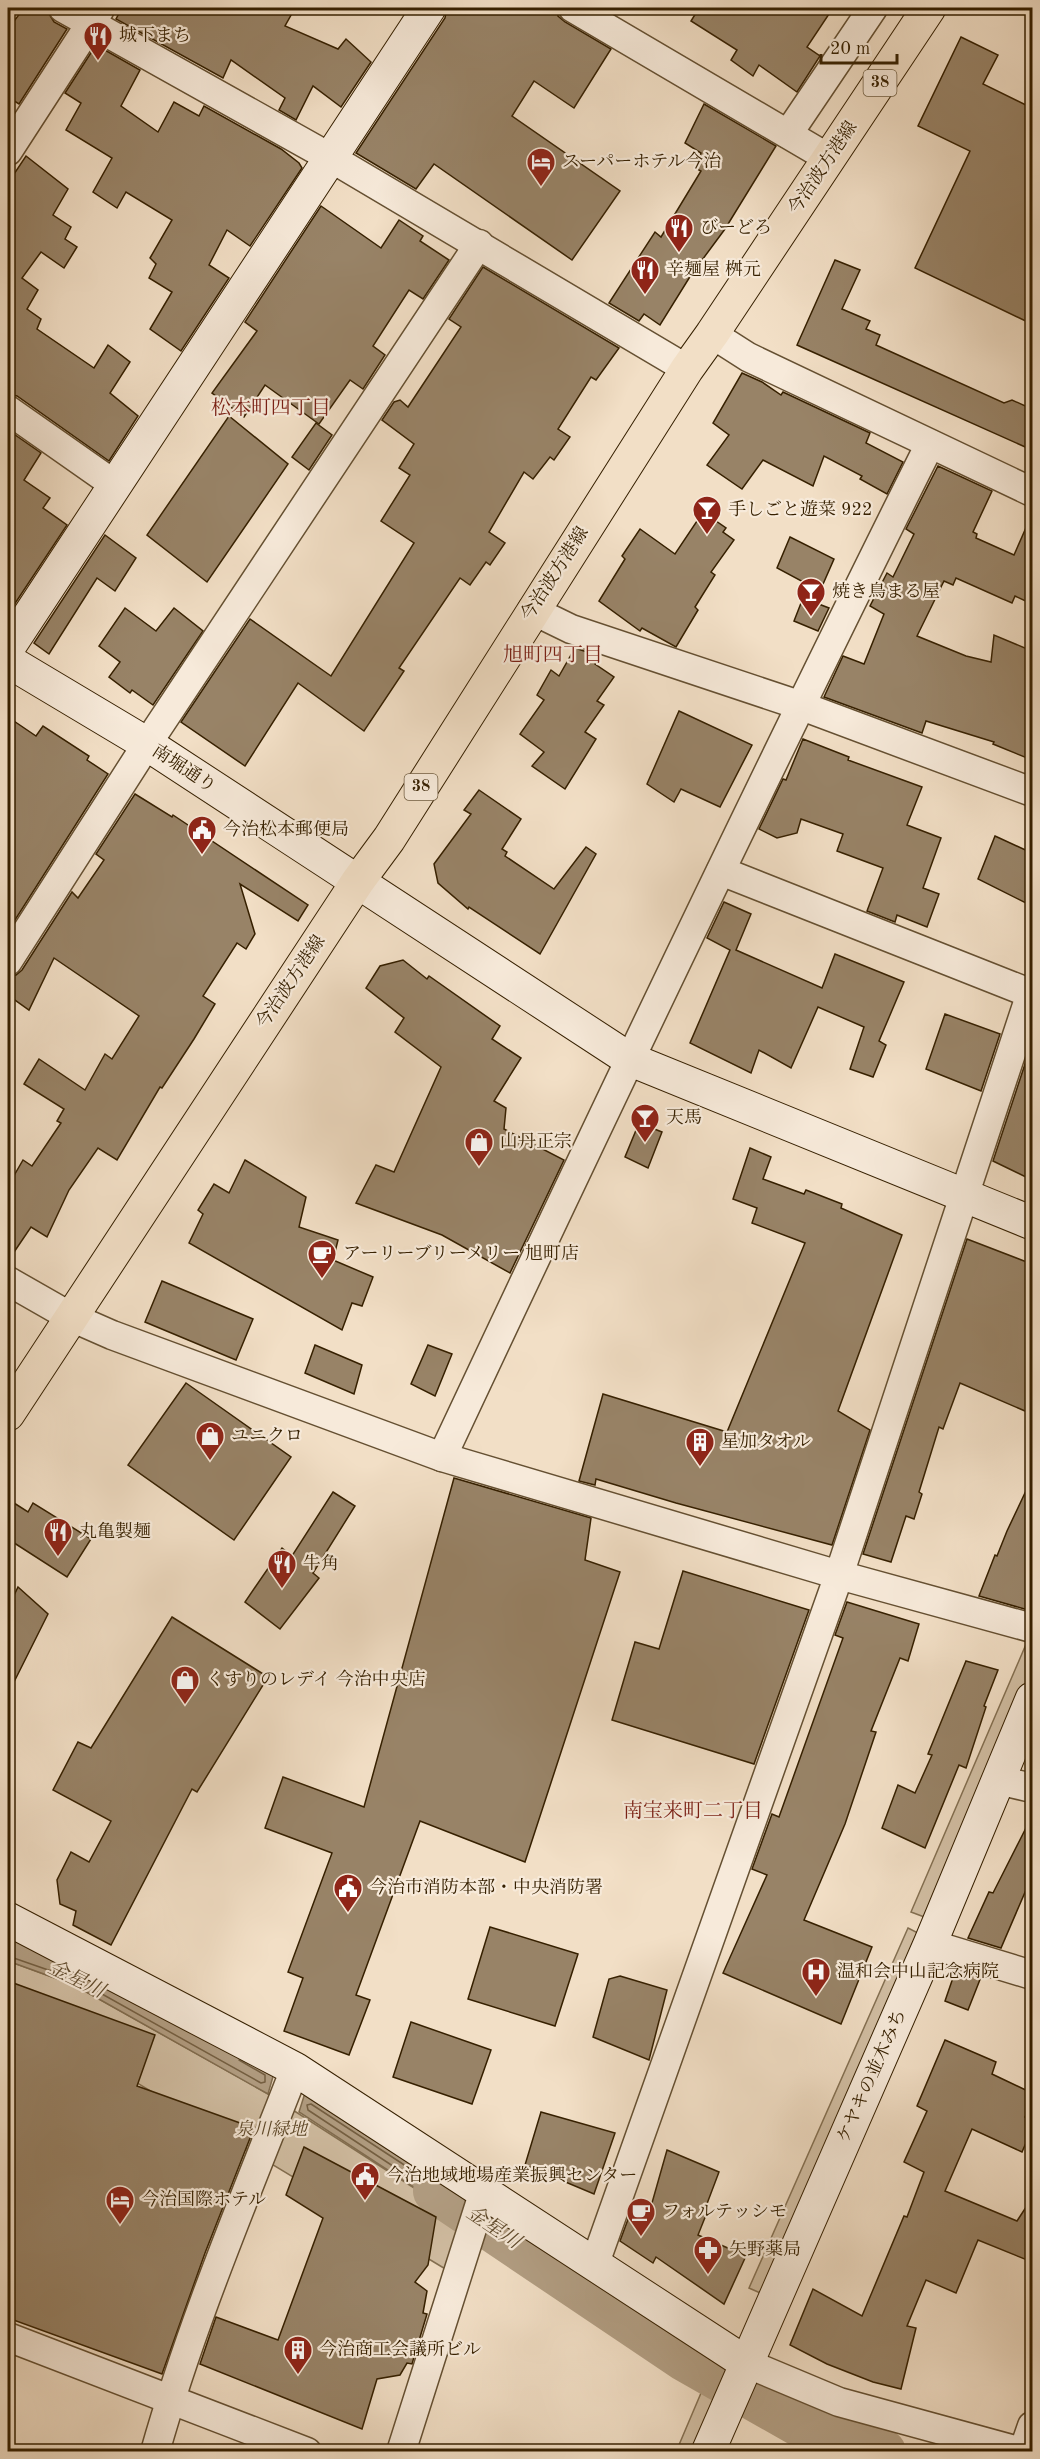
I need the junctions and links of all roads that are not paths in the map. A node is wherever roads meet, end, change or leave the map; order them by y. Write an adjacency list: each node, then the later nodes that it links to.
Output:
1 (63, 8): 6 (street)
2 (429, 8): 9 (street)
3 (573, 8): 7 (street)
4 (873, 8): 7 (street)
5 (929, 8): 10 (main road, 今治波方港線 / 38)
6 (96, 16): 8 (street); 9 (street)
7 (788, 134): 10 (street)
8 (8, 151)
9 (331, 158): 11 (street); 16 (street)
10 (830, 159): 12 (main road, 今治波方港線 / 38)
11 (478, 244): 13 (street); 22 (street)
12 (712, 334): 13 (main road, 今治波方港線 / 38); 15 (street)
13 (687, 369): 18 (main road, 今治波方港線 / 38)
14 (8, 410): 16 (street)
15 (930, 444): 17 (street); 21 (street)
16 (115, 485): 19 (street)
17 (1032, 492)
18 (532, 610): 21 (street); 25 (main road, 今治波方港線 / 38)
19 (8, 648)
20 (8, 661): 22 (street, 南堀通り)
21 (799, 705): 23 (street); 24 (street)
22 (147, 744): 25 (street, 南堀通り); 26 (street)
23 (1032, 792)
24 (721, 871): 27 (street); 28 (street)
25 (358, 881): 28 (street, 南堀通り); 32 (main road, 今治波方港線 / 38)
26 (8, 961)
27 (1032, 992): 29 (street)
28 (628, 1059): 29 (street, 南堀通り); 34 (street)
29 (966, 1196): 30 (street, 南堀通り); 35 (street)
30 (1032, 1223)
31 (8, 1281): 32 (street)
32 (71, 1317): 33 (main road, 今治波方港線 / 38); 34 (street)
33 (8, 1414)
34 (442, 1457): 35 (street)
35 (840, 1575): 36 (street); 45 (street)
36 (1032, 1628)
37 (1032, 1699): 38 (street, ケヤキの並木みち)
38 (998, 1780): 39 (street); 41 (street, ケヤキの並木みち)
39 (1032, 1788)
40 (8, 1919): 43 (street)
41 (930, 1944): 42 (street); 47 (street, ケヤキの並木みち)
42 (1032, 1975)
43 (295, 2068): 44 (street); 48 (street)
44 (484, 2192): 45 (street); 52 (street)
45 (595, 2263): 47 (street)
46 (8, 2337): 48 (street)
47 (746, 2363): 53 (street, ケヤキの並木みち); 54 (street)
48 (170, 2398): 50 (street); 51 (street)
49 (1032, 2426): 54 (street)
50 (155, 2451)
51 (307, 2451)
52 (401, 2451)
53 (708, 2451)
54 (1022, 2451)

